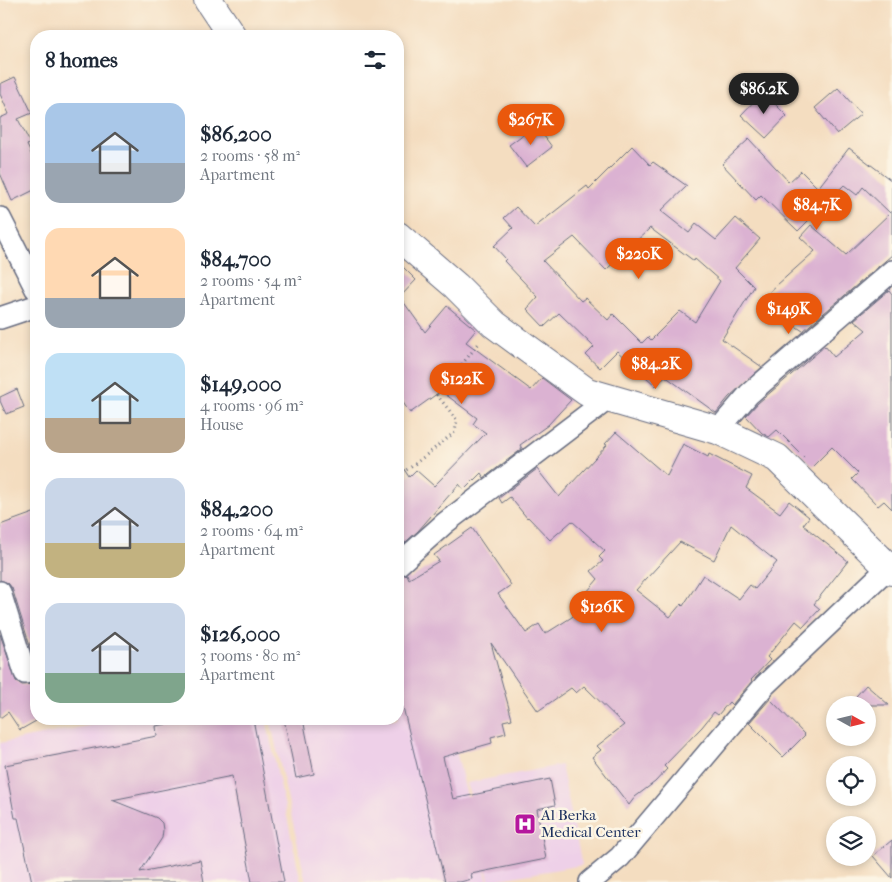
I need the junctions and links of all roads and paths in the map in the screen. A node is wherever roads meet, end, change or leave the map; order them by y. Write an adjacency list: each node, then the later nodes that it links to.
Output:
1 (208, 0): 2 (street)
2 (228, 30)
3 (0, 218): 6 (street)
4 (404, 241): 9 (street)
5 (892, 271): 11 (street)
6 (30, 277)
7 (30, 308): 8 (street)
8 (0, 318)
9 (494, 324): 10 (street); 12 (path)
10 (608, 399): 11 (street); 13 (street)
11 (718, 430): 14 (street)
12 (404, 472)
13 (404, 560)
14 (890, 569): 17 (street)
15 (0, 592): 16 (street)
16 (30, 672)
17 (590, 882)

